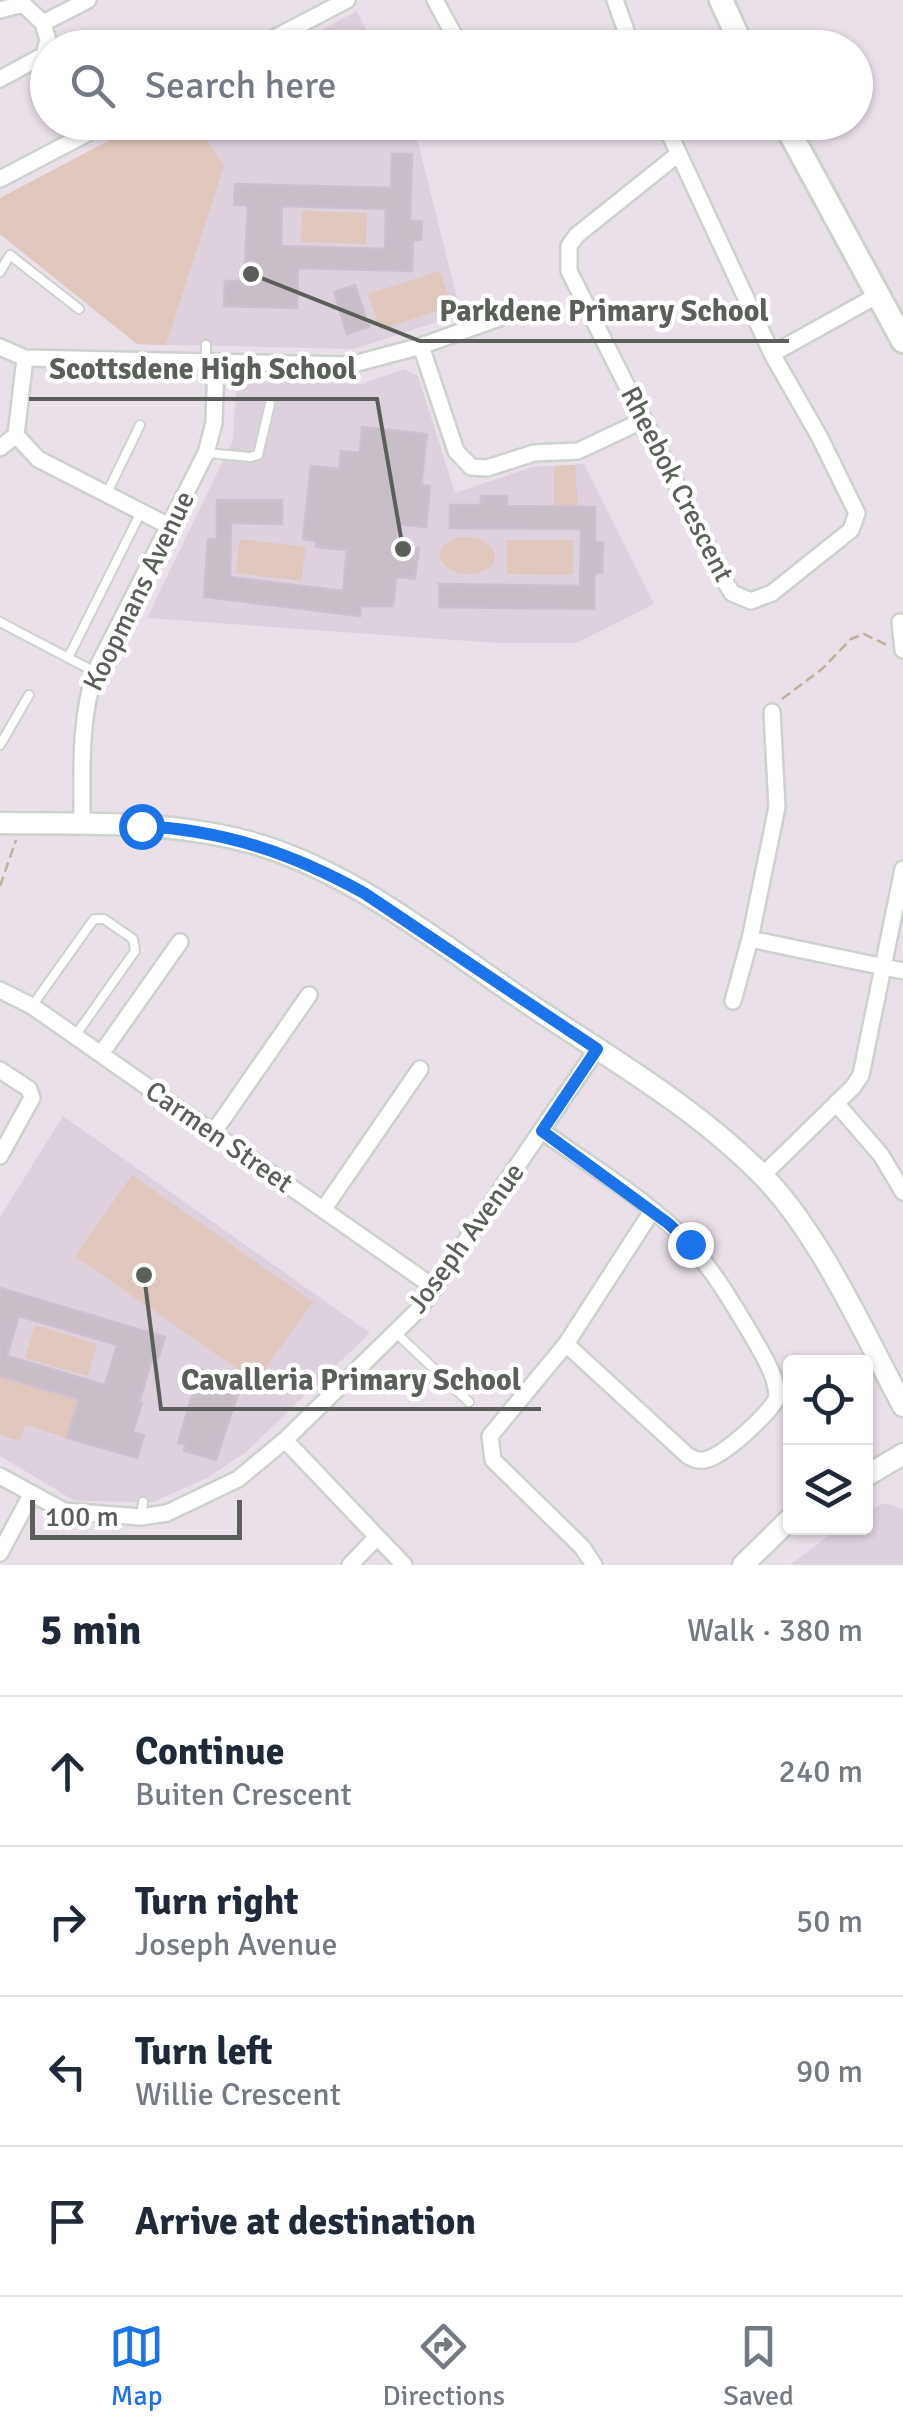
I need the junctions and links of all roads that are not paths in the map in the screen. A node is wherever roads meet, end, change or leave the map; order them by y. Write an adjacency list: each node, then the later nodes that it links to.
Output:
1 (88, 0): 7 (street)
2 (347, 0): 9 (street)
3 (435, 0): 10 (street)
4 (615, 0): 11 (street)
5 (721, 0): 12 (main road)
6 (0, 10): 7 (street)
7 (43, 23): 8 (street)
8 (45, 30)
9 (290, 30)
10 (452, 30)
11 (626, 30)
12 (735, 30)
13 (30, 63): 14 (street)
14 (0, 79)
15 (75, 140): 19 (street)
16 (671, 140): 18 (street, Rheebok Crescent)
17 (794, 140): 23 (main road)
18 (677, 155): 29 (street, Rheebok Crescent); 33 (street, Rheebok Crescent)
19 (0, 179)
20 (0, 246): 21 (lane)
21 (10, 255): 22 (lane); 24 (lane)
22 (0, 272)
23 (878, 295): 26 (main road); 29 (street)
24 (79, 308)
25 (502, 317): 27 (street)
26 (903, 341)
27 (422, 346): 30 (street); 33 (street)
28 (0, 347): 31 (street)
29 (772, 354): 33 (street, Rheebok Crescent)
30 (209, 356): 31 (street); 39 (street, Koopmans Avenue)
31 (25, 358): 35 (street)
32 (270, 404): 37 (lane)
33 (644, 420)
34 (140, 424): 40 (lane)
35 (16, 436): 38 (street); 40 (street)
36 (270, 438): 37 (lane)
37 (262, 447): 39 (lane)
38 (0, 448)
39 (206, 452): 42 (street, Koopmans Avenue)
40 (107, 494): 41 (street)
41 (141, 512): 42 (street); 46 (lane)
42 (171, 527): 47 (street, Koopmans Avenue)
43 (0, 622): 46 (lane)
44 (900, 622): 45 (street)
45 (903, 650)
46 (68, 658): 47 (lane)
47 (96, 672): 51 (street, Koopmans Avenue)
48 (29, 695): 50 (lane)
49 (772, 712): 54 (street)
50 (0, 746)
51 (82, 824): 52 (street); 63 (street)
52 (9, 829)
53 (903, 869): 56 (street)
54 (750, 939): 56 (street); 60 (street)
55 (180, 942): 64 (street)
56 (883, 967): 57 (street); 67 (street)
57 (903, 971)
58 (0, 990): 61 (street, Carmen Street)
59 (308, 995): 69 (street)
60 (733, 1001)
61 (32, 1006): 62 (street, Carmen Street); 62 (lane)
62 (76, 1036): 64 (street, Carmen Street)
63 (597, 1049): 68 (street, Joseph Avenue); 71 (street)
64 (101, 1054): 69 (street, Carmen Street)
65 (420, 1069): 73 (street)
66 (0, 1070): 70 (street)
67 (836, 1103): 71 (street); 72 (street)
68 (542, 1131): 74 (street); 75 (street, Joseph Avenue)
69 (213, 1133): 73 (street, Carmen Street)
70 (2, 1149)
71 (763, 1175): 79 (street)
72 (903, 1192)
73 (323, 1210): 75 (street, Carmen Street)
74 (652, 1210): 77 (street); 77 (street)
75 (435, 1288): 76 (street, Joseph Avenue)
76 (396, 1332): 78 (lane); 80 (street, Joseph Avenue)
77 (566, 1344): 90 (street)
78 (469, 1402)
79 (903, 1406)
80 (284, 1440): 84 (street, Joseph Avenue); 86 (street)
81 (903, 1454): 82 (street)
82 (873, 1472)
83 (0, 1476): 84 (street, Joseph Avenue)
84 (31, 1495): 87 (street)
85 (783, 1526): 91 (street)
86 (377, 1537): 88 (street); 89 (street)
87 (1, 1550)
88 (350, 1565)
89 (404, 1565)
90 (594, 1565)
91 (743, 1565)

